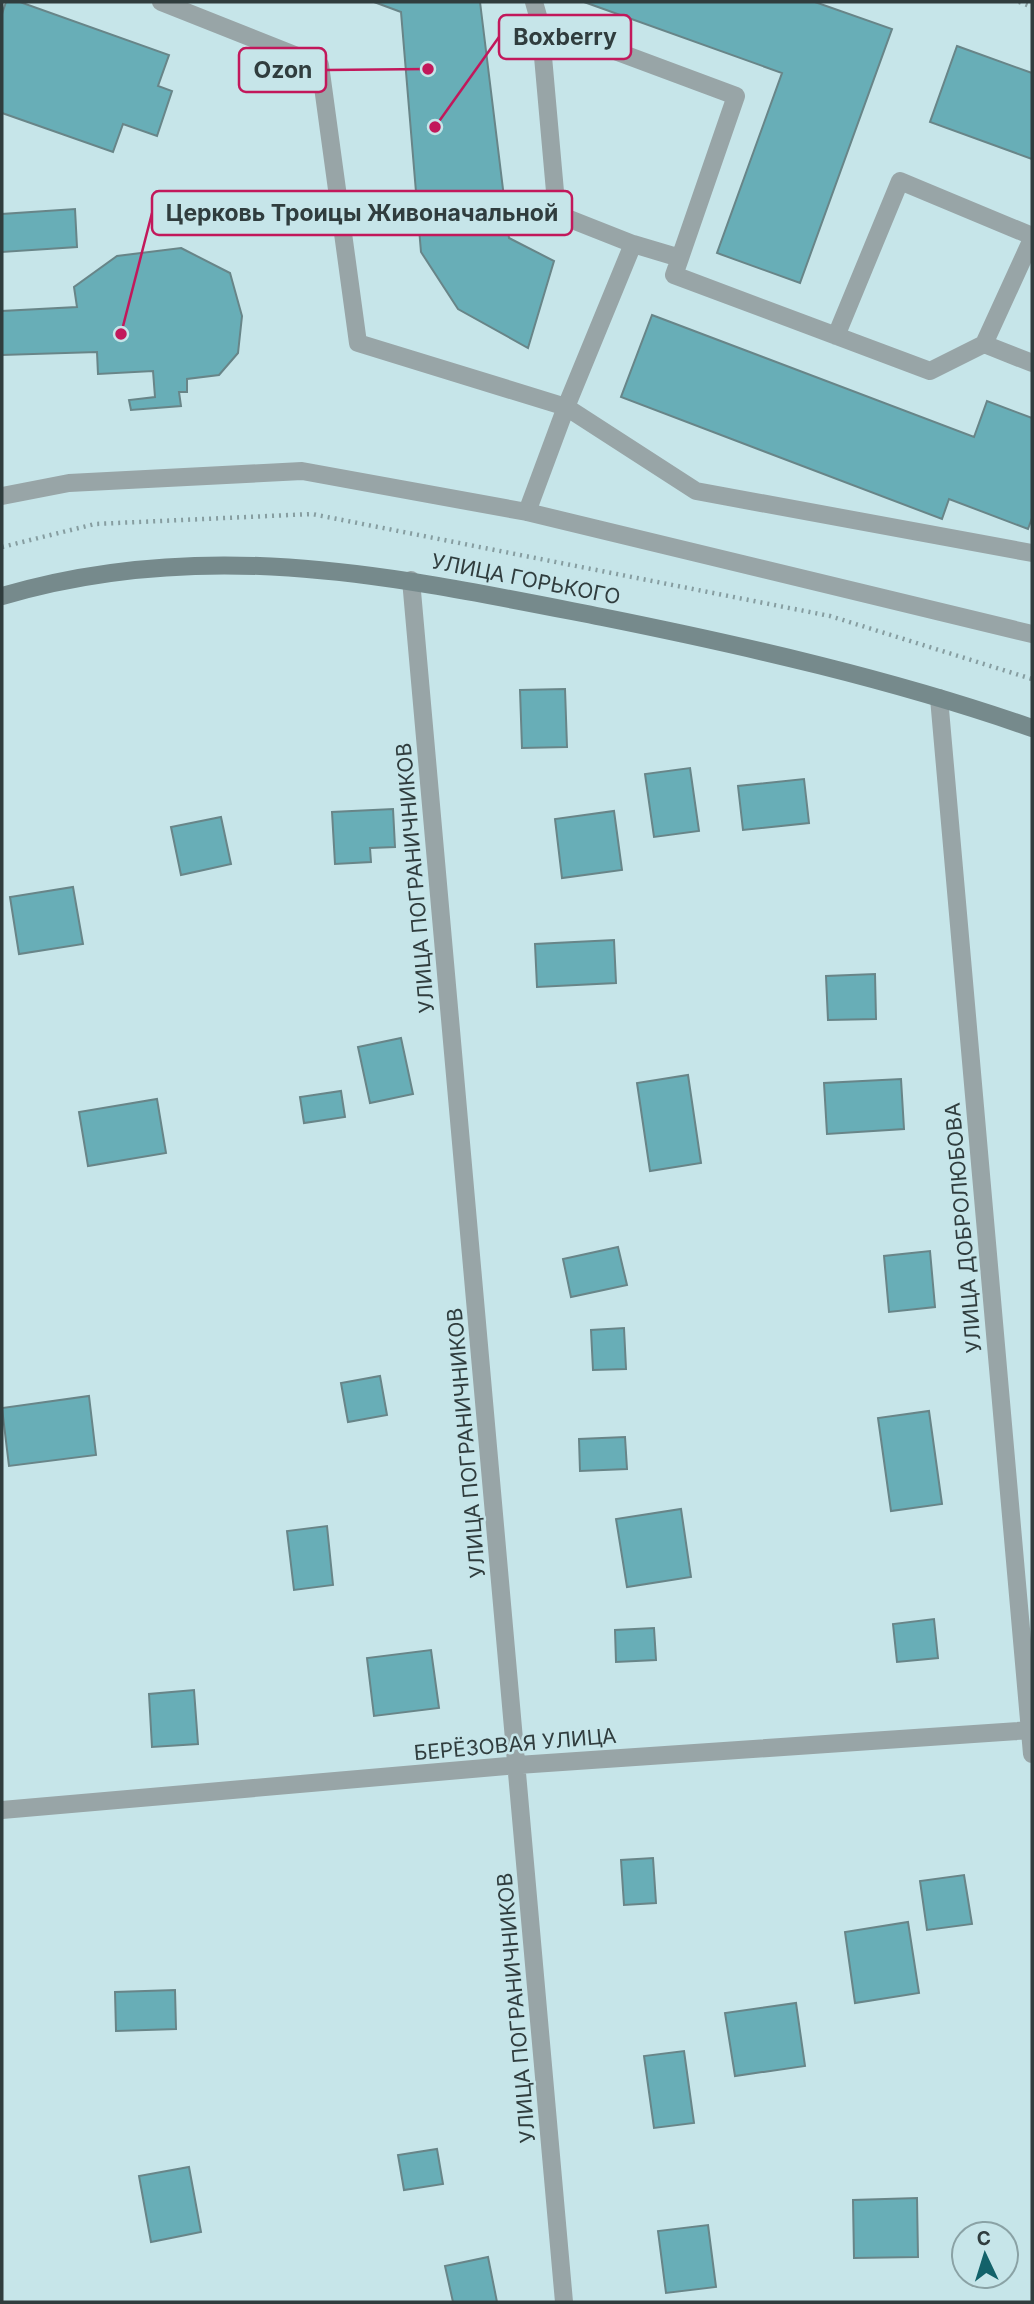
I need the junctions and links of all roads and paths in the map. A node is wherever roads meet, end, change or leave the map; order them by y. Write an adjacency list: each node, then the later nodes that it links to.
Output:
1 (161, 2): 12 (street)
2 (534, 2): 5 (street)
3 (1019, 2): 4 (path)
4 (1032, 7)
5 (540, 23): 7 (street); 8 (street)
6 (1032, 237): 9 (street); 10 (street)
7 (633, 244): 8 (street); 12 (street)
8 (680, 258): 9 (street)
9 (836, 336): 10 (street)
10 (984, 344): 11 (street)
11 (1032, 363)
12 (565, 407): 14 (street); 16 (street)
13 (2, 496): 14 (street)
14 (527, 512): 19 (street)
15 (2, 548): 20 (path)
16 (1032, 553)
17 (411, 579): 18 (main road, УЛИЦА ГОРЬКОГО); 21 (main road, УЛИЦА ГОРЬКОГО); 25 (street, УЛИЦА ПОГРАНИЧНИКОВ)
18 (2, 596)
19 (1032, 634)
20 (1032, 679)
21 (939, 698): 22 (main road, УЛИЦА ГОРЬКОГО); 23 (street, УЛИЦА ДОБРОЛЮБОВА)
22 (1032, 728)
23 (1031, 1730): 24 (street, УЛИЦА ДОБРОЛЮБОВА); 25 (street, БЕРЁЗОВАЯ УЛИЦА)
24 (1032, 1754)
25 (518, 1765): 26 (street, БЕРЁЗОВАЯ УЛИЦА); 27 (street, УЛИЦА ПОГРАНИЧНИКОВ)
26 (2, 1810)
27 (564, 2302)

